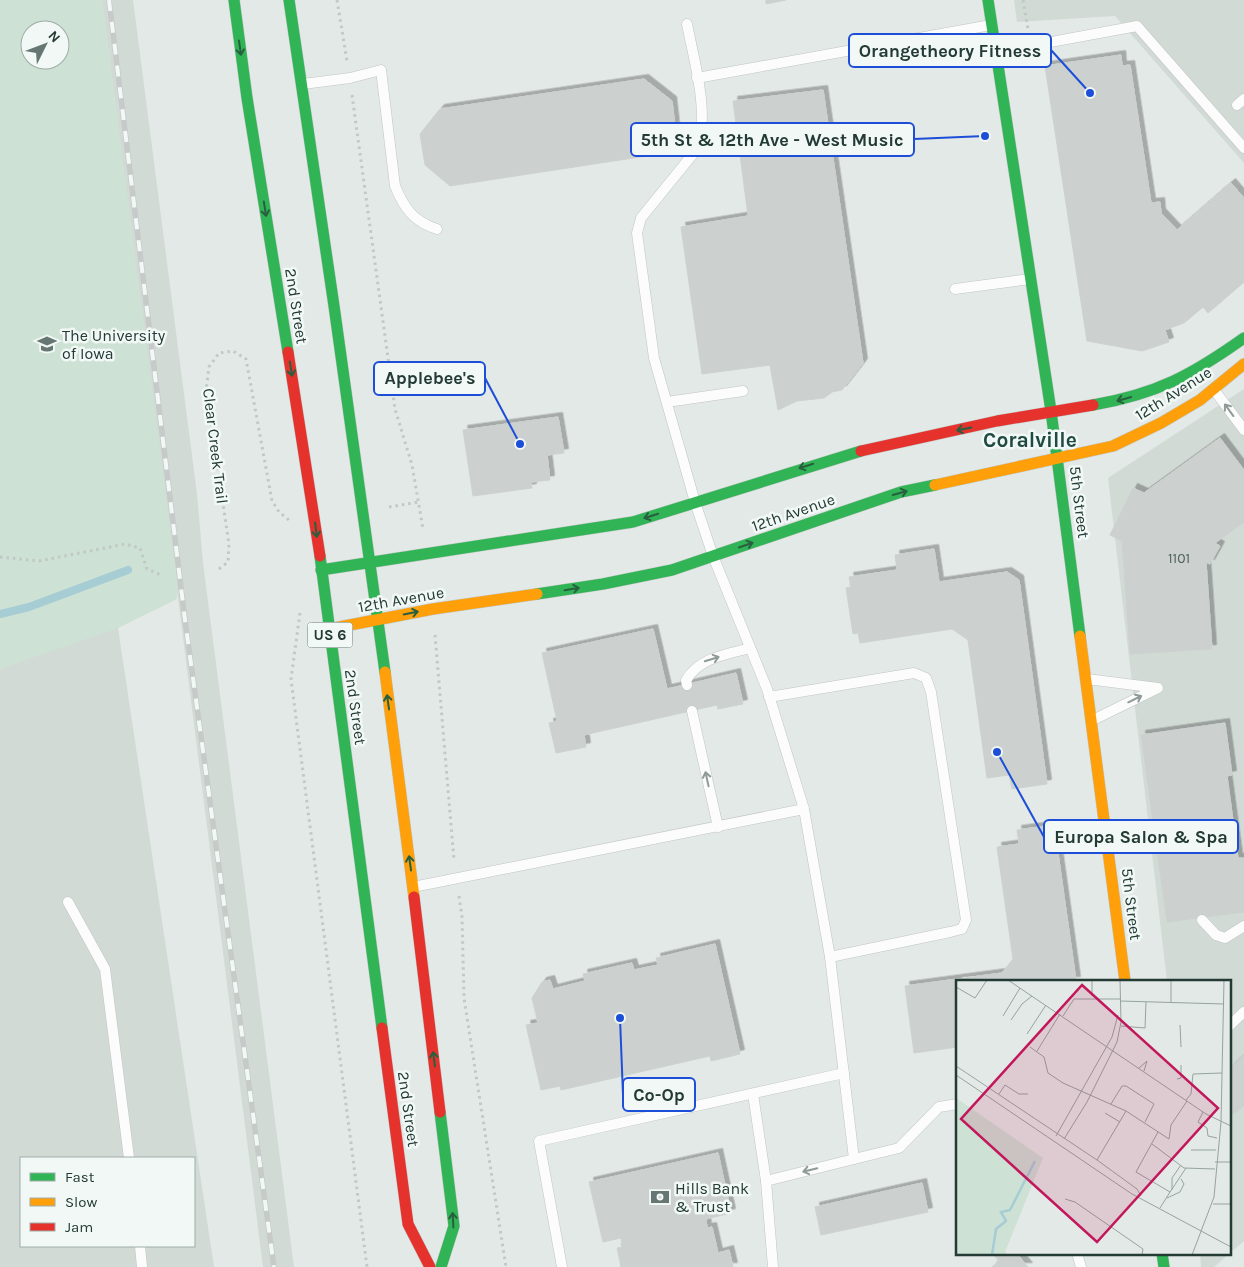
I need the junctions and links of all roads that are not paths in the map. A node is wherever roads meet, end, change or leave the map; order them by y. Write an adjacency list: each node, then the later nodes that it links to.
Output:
1 (234, 0): 24 (main road, 2nd Street / US 6, one-way to 24)
2 (289, 0): 8 (main road, 2nd Street)
3 (988, 0): 5 (main road, 5th Street)
4 (687, 24): 7 (lane)
5 (992, 24): 6 (main road, 5th Street); 7 (lane)
6 (996, 52): 9 (lane); 11 (main road, 5th Street)
7 (698, 78): 17 (lane)
8 (302, 84): 10 (lane); 23 (main road, 2nd Street)
9 (1244, 148)
10 (437, 229)
11 (1030, 279): 12 (lane); 18 (main road, 5th Street)
12 (955, 289)
13 (1244, 338): 18 (main road, 12th Avenue, one-way to 18)
14 (1244, 364): 15 (main road, 12th Avenue)
15 (1214, 389): 19 (lane, one-way to 15); 20 (main road, 12th Avenue)
16 (743, 391): 17 (lane)
17 (667, 402): 21 (lane)
18 (1051, 411): 20 (main road, 5th Street); 21 (main road, 12th Avenue, one-way to 21)
19 (1244, 430)
20 (1058, 459): 22 (main road, 12th Avenue, one-way to 20); 28 (main road, 5th Street)
21 (695, 502): 22 (lane); 23 (main road, 12th Avenue, one-way to 23)
22 (714, 556): 25 (main road, 12th Avenue, one-way to 22); 27 (lane)
23 (370, 564): 24 (main road, 12th Avenue); 25 (main road, 2nd Street)
24 (321, 570): 26 (main road, 2nd Street / US 6)
25 (378, 620): 26 (main road, 12th Avenue); 35 (main road, 2nd Street, one-way to 25)
26 (329, 629): 53 (main road, 2nd Street / US 6)
27 (750, 648): 29 (lane, one-way to 27); 30 (lane)
28 (1086, 678): 32 (main road, 5th Street); 32 (lane, one-way to 28)
29 (687, 685)
30 (769, 697): 33 (lane); 39 (lane)
31 (692, 711): 34 (lane, one-way to 31)
32 (1092, 720): 40 (main road, 5th Street)
33 (804, 809): 34 (lane); 39 (lane)
34 (718, 827): 35 (lane)
35 (414, 887): 54 (main road, 2nd Street, one-way to 35)
36 (68, 902): 46 (lane)
37 (1202, 920): 38 (lane)
38 (1244, 926)
39 (830, 957): 43 (lane)
40 (1125, 980)
41 (1244, 1012): 42 (lane)
42 (1232, 1023)
43 (844, 1073): 44 (lane); 47 (lane)
44 (752, 1094): 48 (lane); 55 (lane)
45 (956, 1104): 47 (lane)
46 (129, 1157)
47 (854, 1159): 48 (lane, one-way to 48)
48 (766, 1181): 56 (lane)
49 (140, 1247): 52 (lane)
50 (1077, 1254): 57 (lane)
51 (1162, 1254): 58 (main road)
52 (142, 1267)
53 (430, 1267)
54 (441, 1267)
55 (562, 1267)
56 (773, 1267)
57 (1081, 1267)
58 (1164, 1267)

